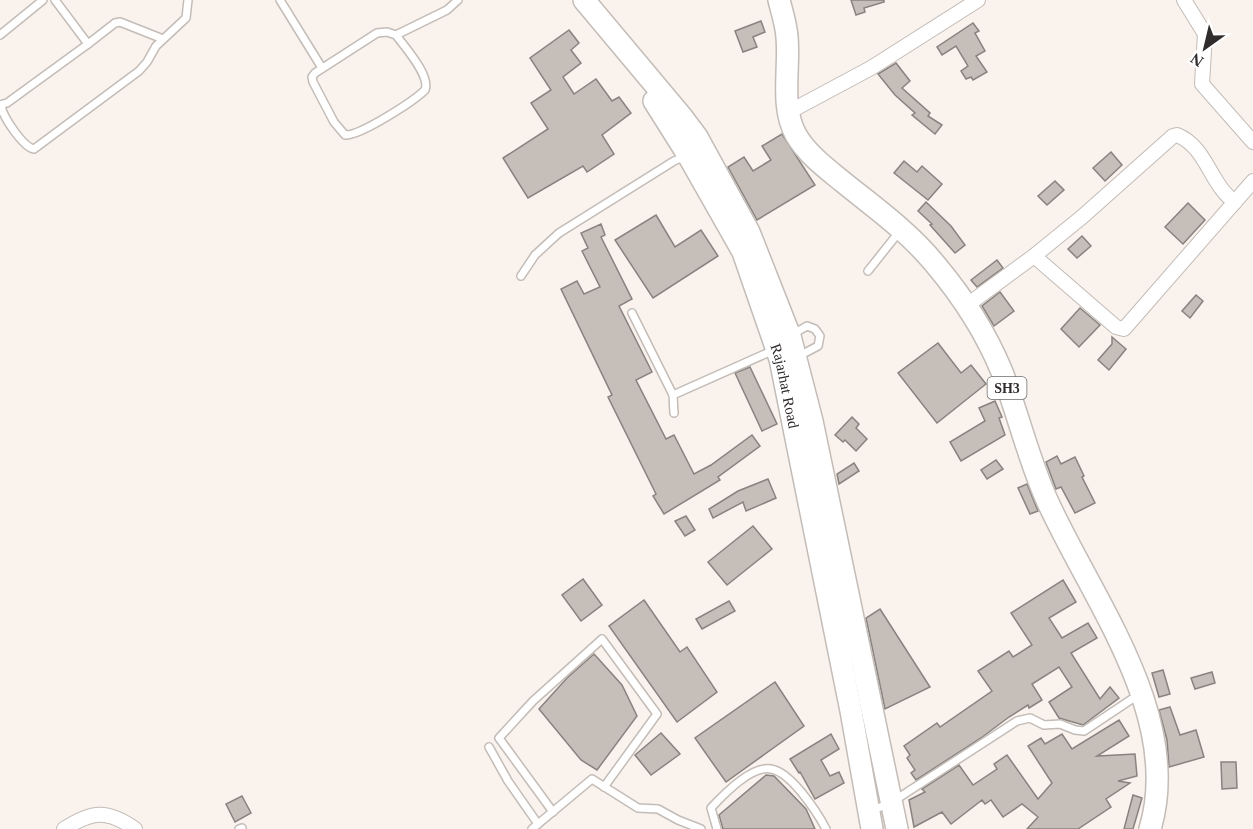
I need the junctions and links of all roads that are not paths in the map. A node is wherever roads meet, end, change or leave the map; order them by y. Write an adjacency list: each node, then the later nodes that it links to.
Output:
1 (43, 0): 11 (lane)
2 (56, 0): 14 (lane)
3 (188, 0): 13 (lane)
4 (280, 0): 15 (lane)
5 (458, 0): 12 (lane)
6 (566, 0): 19 (main road, Rajarhat Road)
7 (584, 0): 28 (main road)
8 (779, 0): 17 (main road, SH3)
9 (978, 0): 17 (street)
10 (1184, 0): 18 (street)
11 (0, 35)
12 (396, 35): 15 (lane); 15 (lane)
13 (163, 39): 14 (lane); 16 (lane)
14 (88, 44): 16 (lane)
15 (322, 68)
16 (1, 105)
17 (788, 113): 22 (main road, SH3)
18 (1253, 142)
19 (688, 155): 25 (lane); 28 (main road, Rajarhat Road)
20 (1253, 181): 21 (street)
21 (1235, 202): 23 (street); 23 (street)
22 (901, 230): 24 (lane); 26 (main road, SH3)
23 (1034, 256): 26 (street)
24 (868, 272)
25 (521, 276)
26 (966, 306): 31 (main road, SH3)
27 (632, 314): 29 (lane)
28 (784, 349): 29 (lane); 34 (main road); 36 (main road, Rajarhat Road)
29 (673, 395): 30 (lane)
30 (674, 413)
31 (1140, 694): 34 (lane); 44 (main road, SH3)
32 (489, 747): 37 (lane)
33 (604, 787): 35 (lane); 35 (lane); 40 (lane)
34 (892, 802): 36 (lane); 43 (main road)
35 (553, 812): 37 (lane)
36 (871, 820)
37 (535, 827)
38 (64, 829): 39 (street)
39 (135, 829)
40 (701, 829)
41 (717, 829): 42 (lane)
42 (826, 829)
43 (897, 829)
44 (1150, 829)

